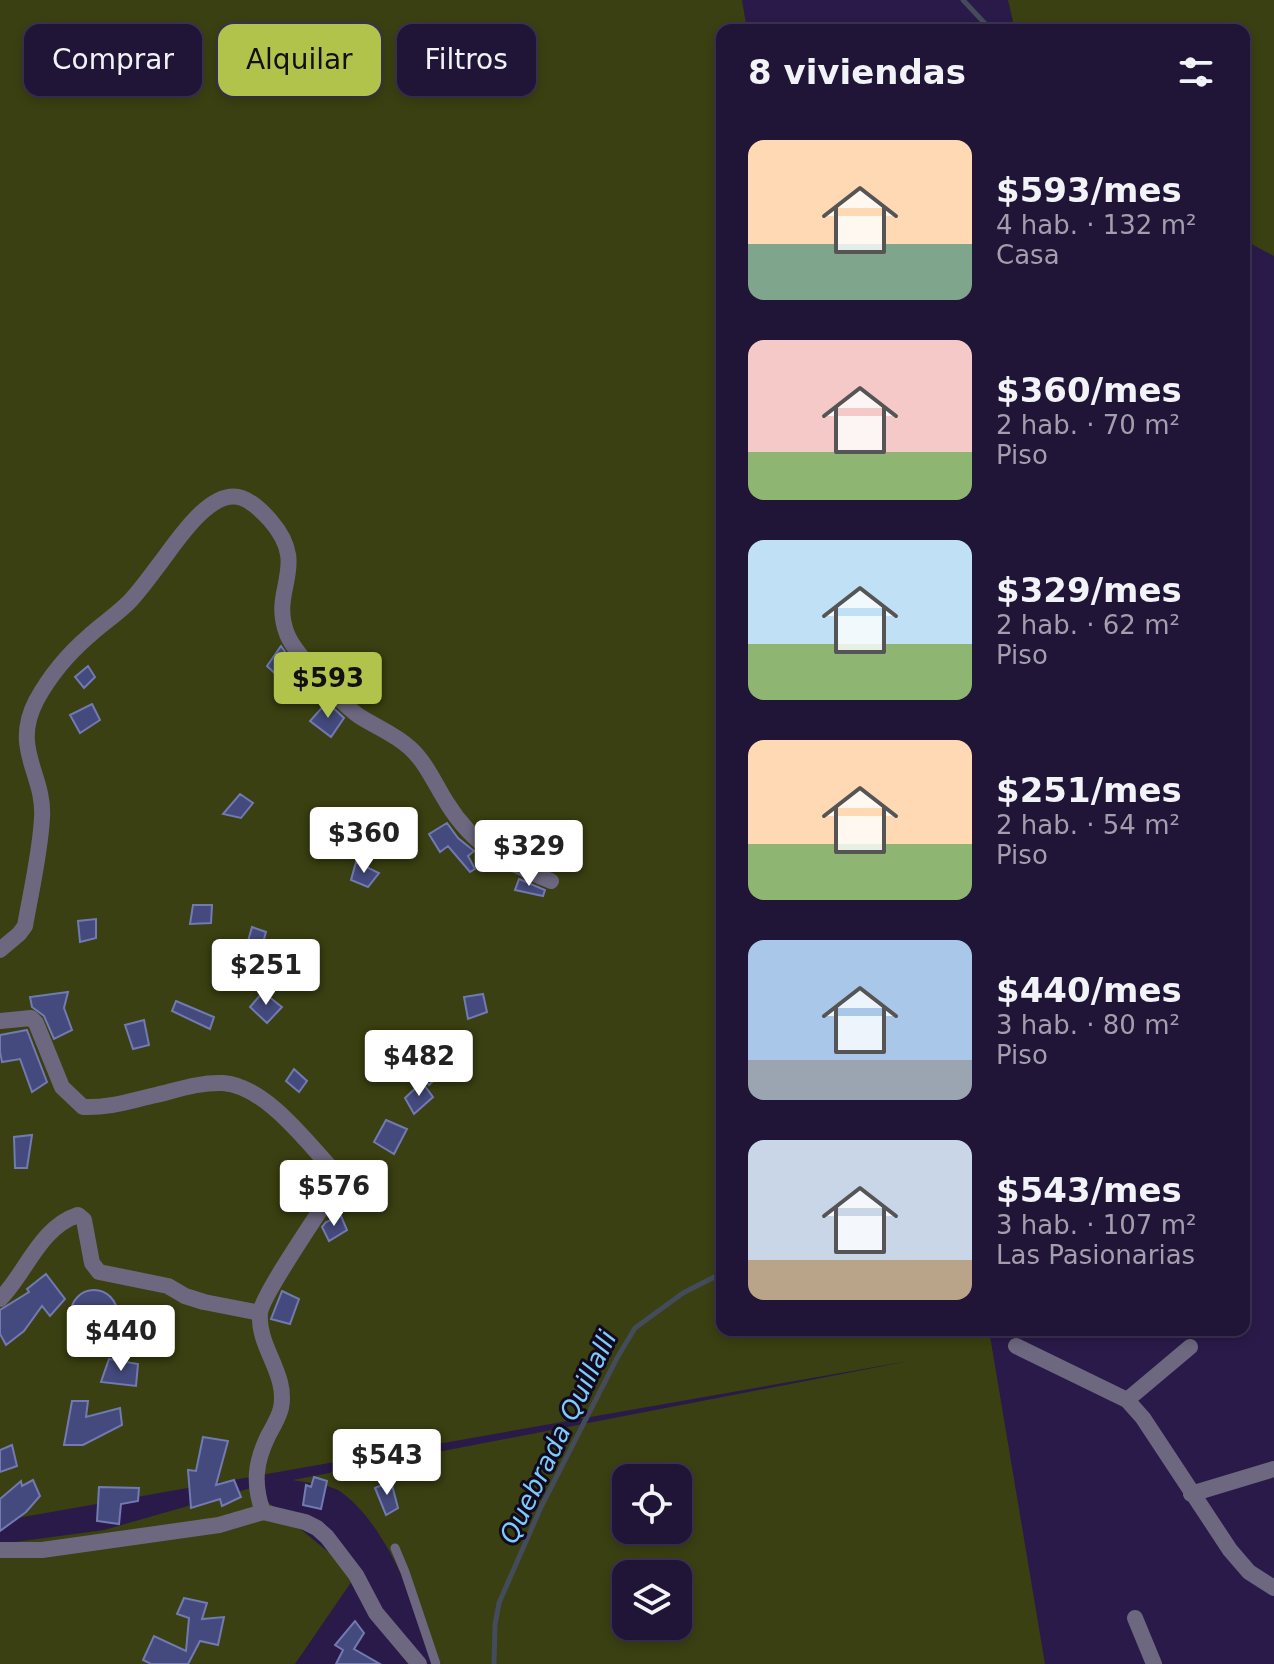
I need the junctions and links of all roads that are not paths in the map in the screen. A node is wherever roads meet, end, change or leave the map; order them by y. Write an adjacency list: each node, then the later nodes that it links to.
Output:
1 (551, 881): 2 (street)
2 (0, 950)
3 (0, 1021): 5 (street)
4 (0, 1299): 5 (street)
5 (260, 1313): 11 (street)
6 (1016, 1346): 8 (street)
7 (1190, 1347): 8 (street)
8 (1127, 1400): 10 (street)
9 (1274, 1469): 10 (street)
10 (1191, 1494): 14 (street)
11 (263, 1512): 13 (street); 16 (street)
12 (395, 1548): 17 (lane)
13 (0, 1550)
14 (1274, 1588)
15 (1135, 1618): 18 (street)
16 (419, 1664)
17 (436, 1664)
18 (1154, 1664)

